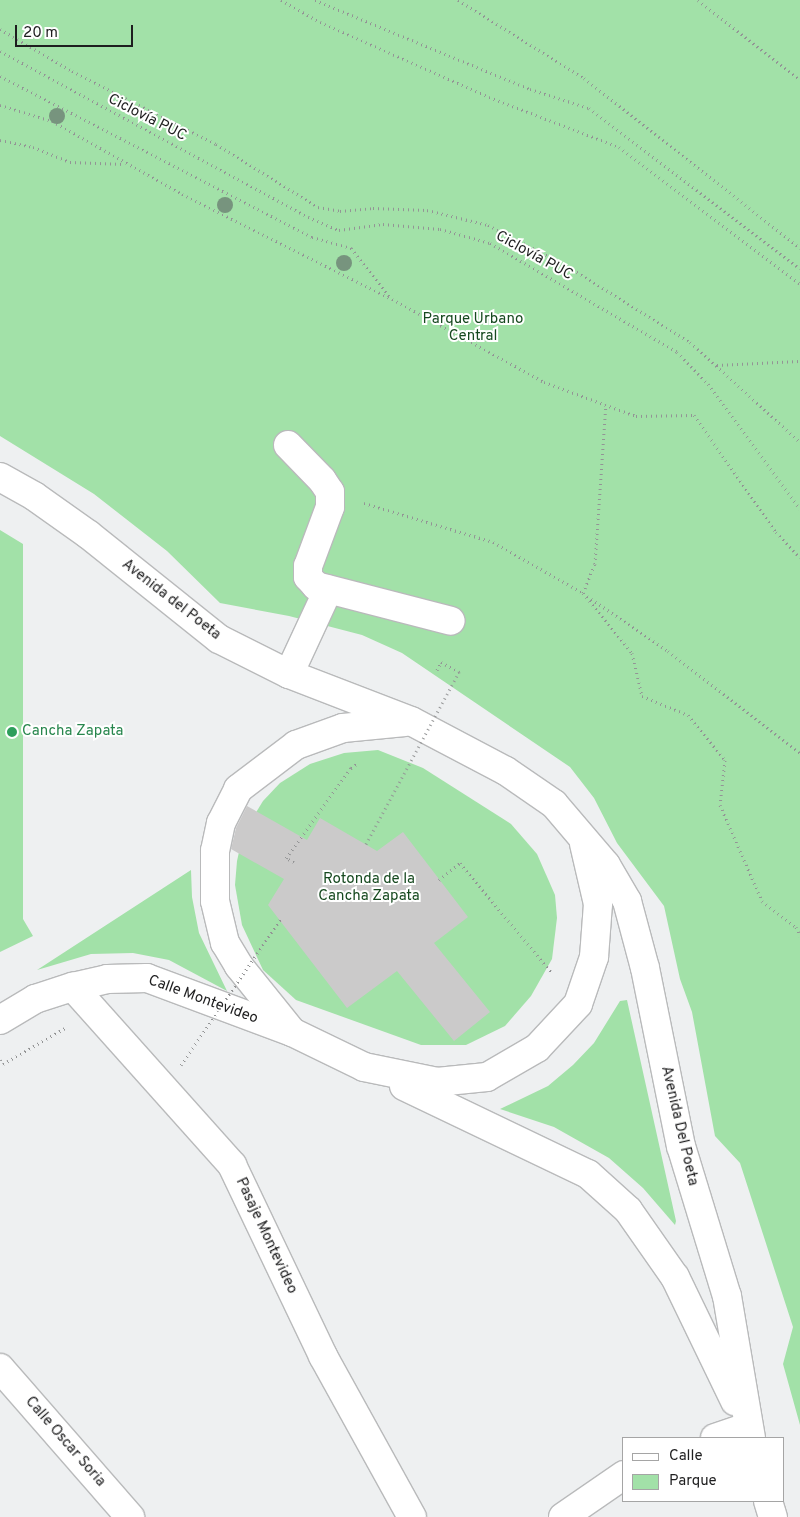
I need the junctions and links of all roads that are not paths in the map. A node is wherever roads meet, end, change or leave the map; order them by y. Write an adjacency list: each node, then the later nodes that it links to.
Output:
1 (288, 446): 3 (main road)
2 (0, 477): 5 (main road, Avenida del Poeta)
3 (328, 590): 4 (main road); 5 (main road)
4 (451, 621)
5 (289, 674): 6 (main road, Avenida del Poeta)
6 (411, 721): 7 (main road, Avenida Del Poeta); 10 (main road)
7 (582, 838): 11 (main road); 13 (main road, Avenida Del Poeta)
8 (73, 987): 9 (main road, Calle Montevideo); 10 (main road, Calle Montevideo); 18 (main road, Pasaje Montevideo)
9 (0, 1020)
10 (292, 1032): 11 (main road, Calle Montevideo)
11 (364, 1067): 13 (main road)
12 (0, 1368): 17 (main road, Calle Oscar Soria)
13 (749, 1432): 14 (main road)
14 (720, 1437)
15 (622, 1476): 19 (main road)
16 (768, 1502): 20 (main road)
17 (130, 1517)
18 (412, 1517)
19 (563, 1517)
20 (773, 1517)

